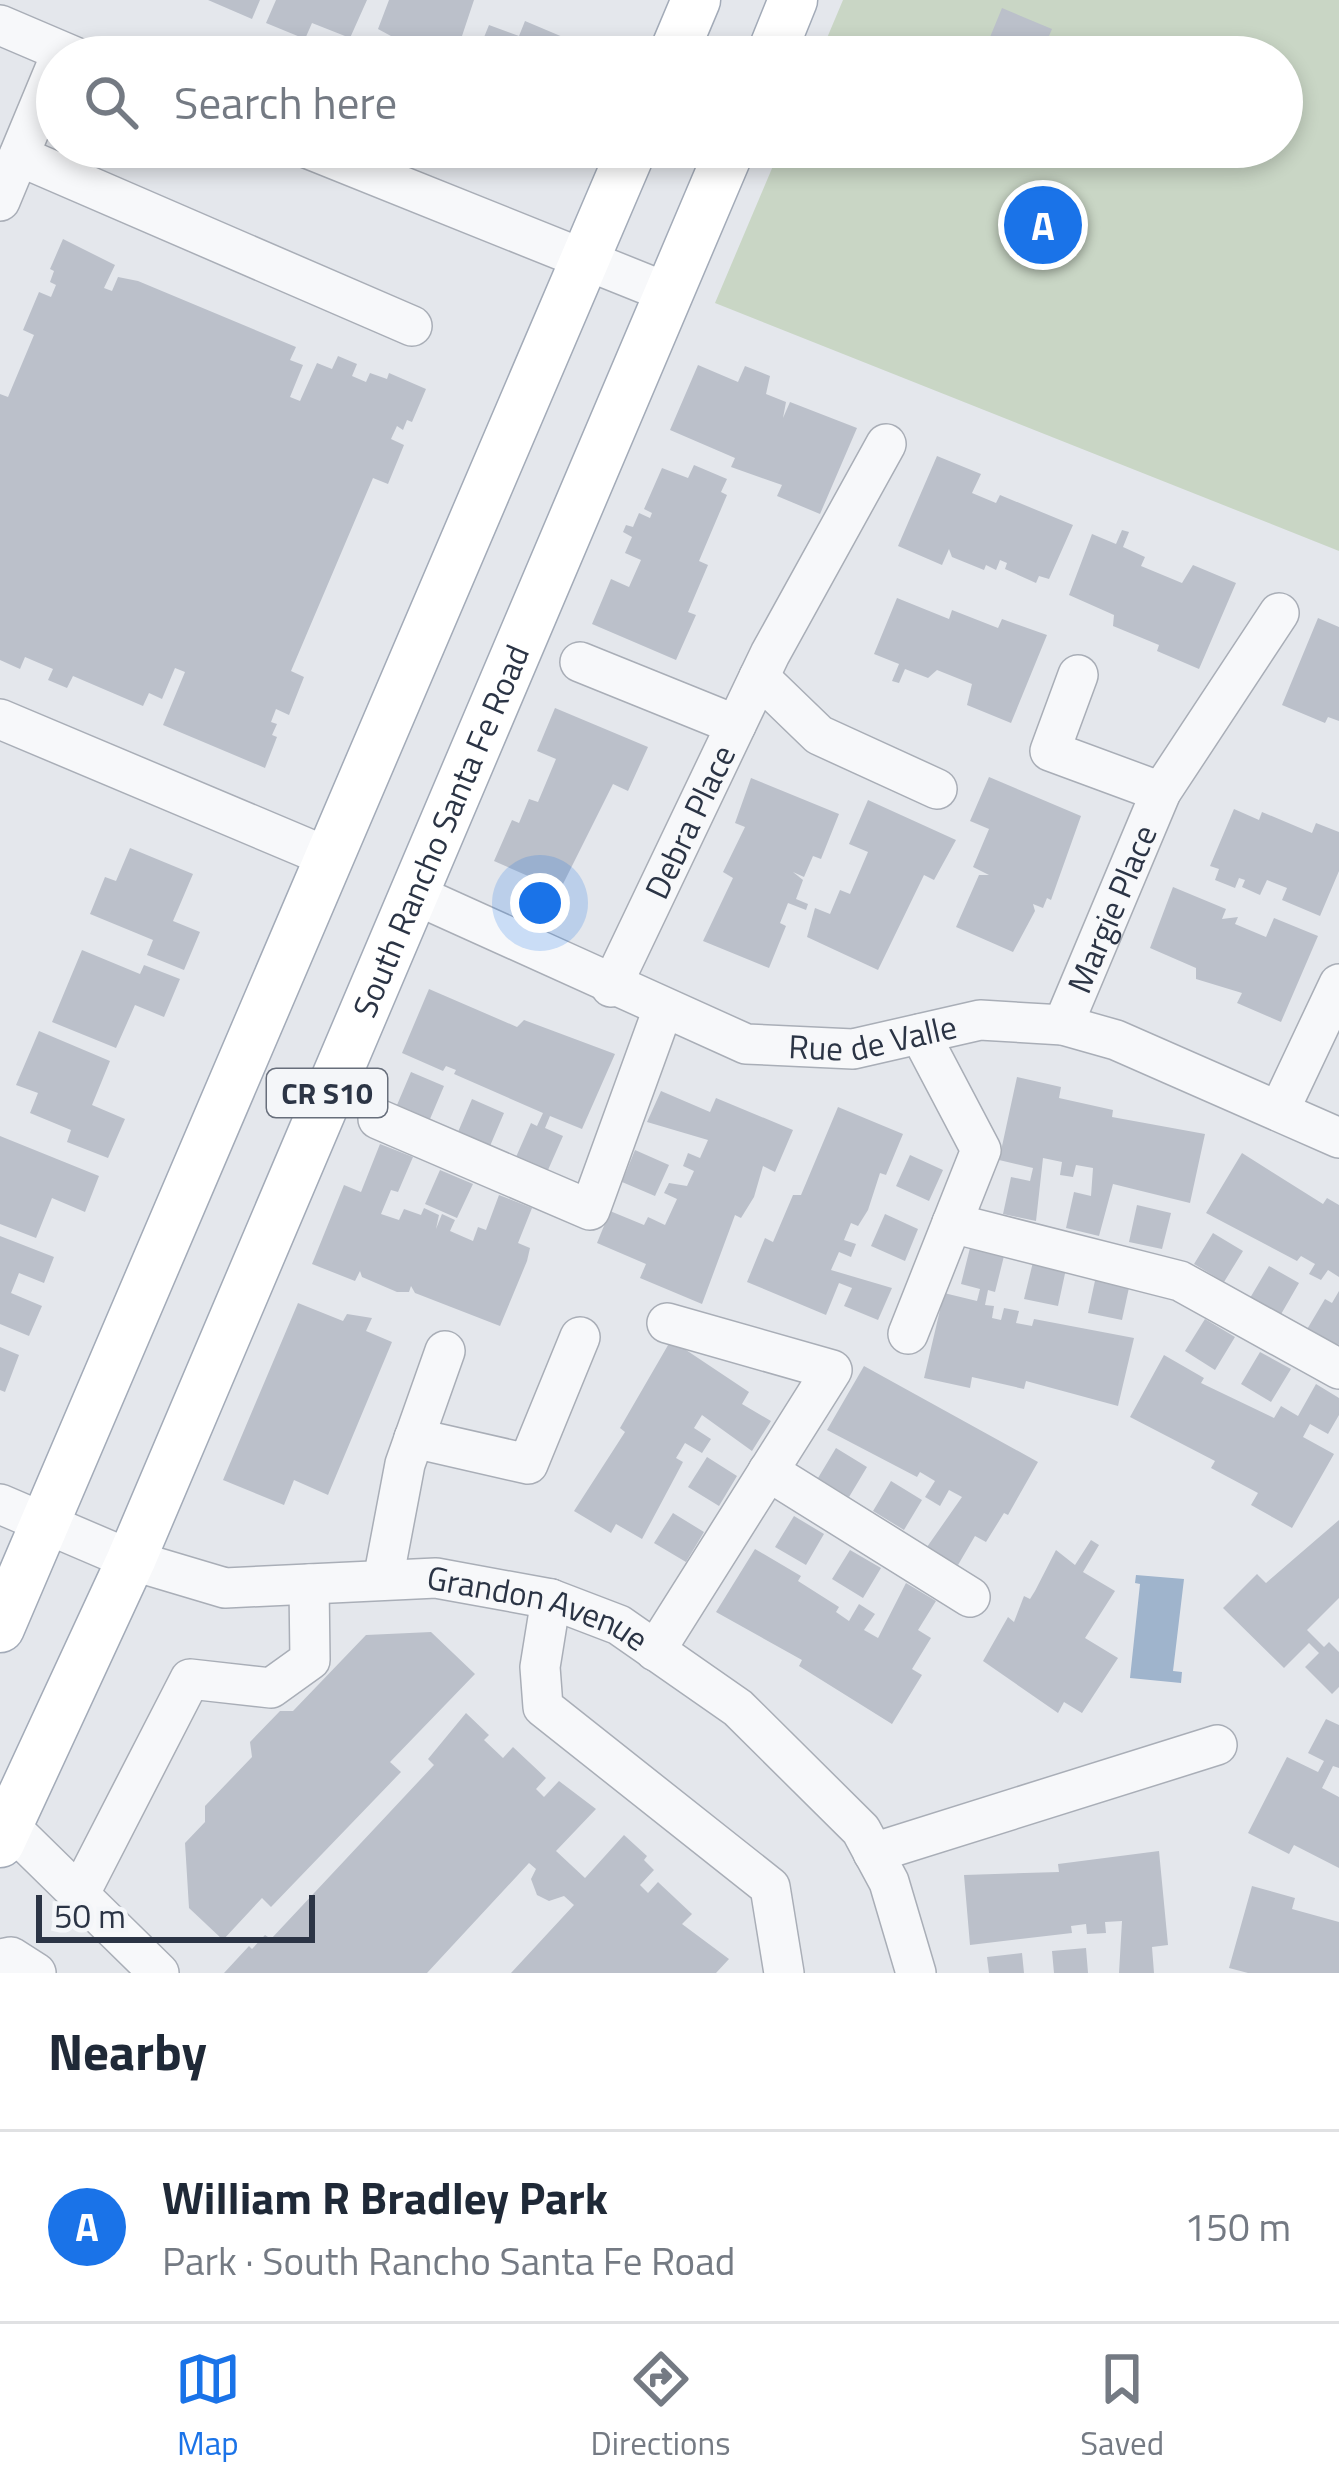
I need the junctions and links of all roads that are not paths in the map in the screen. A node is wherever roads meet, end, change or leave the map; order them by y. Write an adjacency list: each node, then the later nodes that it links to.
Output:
1 (696, 0): 4 (main road)
2 (793, 0): 5 (main road)
3 (0, 25): 6 (street)
4 (681, 36)
5 (778, 36)
6 (36, 44)
7 (36, 119): 8 (street)
8 (19, 156): 9 (street); 14 (street)
9 (36, 163)
10 (47, 168): 17 (street)
11 (357, 168): 15 (street)
12 (624, 168): 15 (main road, CR S10)
13 (722, 168): 16 (main road, South Rancho Santa Fe Road / CR S10)
14 (0, 201)
15 (585, 259): 16 (street); 27 (main road, CR S10)
16 (668, 293): 28 (main road, South Rancho Santa Fe Road / CR S10)
17 (412, 326)
18 (886, 444): 21 (street, Debra Place)
19 (1279, 614): 26 (street, Margie Place)
20 (580, 662): 24 (street)
21 (764, 665): 24 (street, Debra Place); 25 (street)
22 (1078, 675): 26 (street)
23 (0, 719): 27 (street)
24 (736, 725): 30 (street, Debra Place)
25 (937, 789)
26 (1161, 792): 32 (street, Margie Place)
27 (330, 858): 46 (main road, CR S10)
28 (414, 894): 30 (street, Rue de Valle); 47 (main road, South Rancho Santa Fe Road / CR S10)
29 (1339, 984): 34 (street)
30 (611, 988): 31 (street, Rue de Valle)
31 (663, 1009): 33 (street, Rue de Valle); 35 (street)
32 (1064, 1025): 33 (street, Rue de Valle); 34 (street, Rue de Valle)
33 (920, 1034): 37 (street)
34 (1279, 1111): 36 (street, Rue de Valle)
35 (378, 1119)
36 (1339, 1138)
37 (952, 1223): 39 (street); 42 (street)
38 (667, 1322): 44 (street)
39 (908, 1334)
40 (580, 1337): 43 (street)
41 (445, 1351): 43 (street)
42 (1339, 1369)
43 (414, 1438): 48 (street)
44 (768, 1471): 50 (street); 53 (street)
45 (0, 1504): 46 (street, Grandon Avenue)
46 (48, 1524): 47 (street, Grandon Avenue); 52 (main road, CR S10)
47 (131, 1560): 49 (street, Grandon Avenue); 55 (main road, South Rancho Santa Fe Road / CR S10)
48 (383, 1580): 49 (street, Grandon Avenue); 51 (street, Grandon Avenue)
49 (308, 1584): 57 (street)
50 (970, 1598)
51 (551, 1599): 53 (street, Grandon Avenue); 61 (street)
52 (0, 1628)
53 (655, 1651): 56 (street, Grandon Avenue)
54 (1217, 1745): 56 (street)
55 (4, 1834): 57 (street)
56 (873, 1852): 62 (street, Grandon Avenue)
57 (81, 1891): 60 (street)
58 (0, 1959): 59 (street)
59 (36, 1973)
60 (159, 1973)
61 (784, 1973)
62 (916, 1973)

